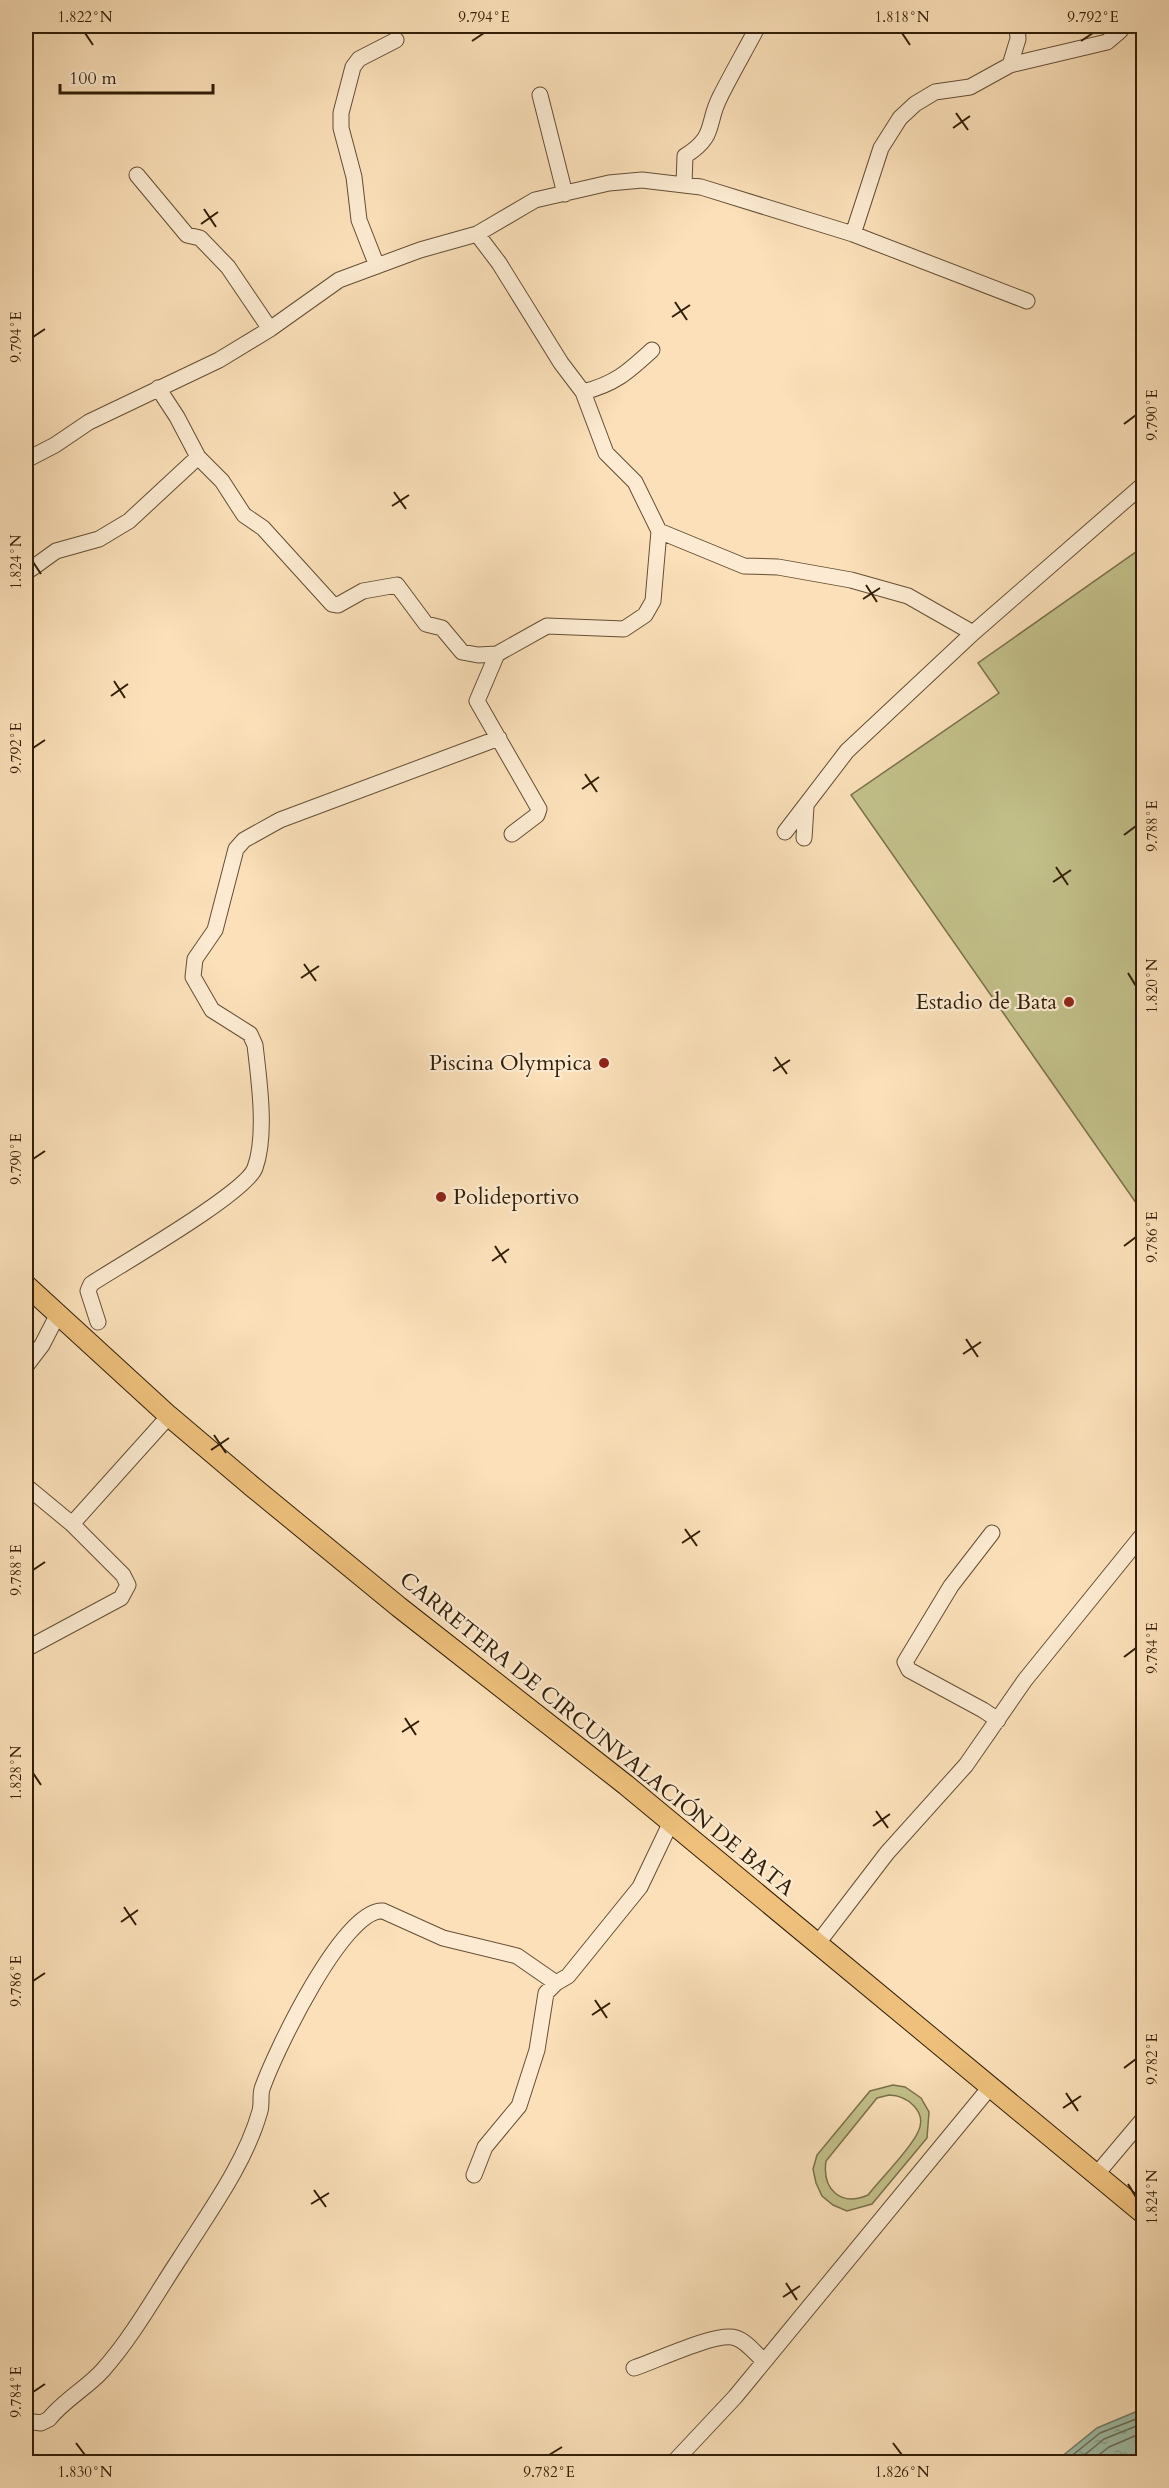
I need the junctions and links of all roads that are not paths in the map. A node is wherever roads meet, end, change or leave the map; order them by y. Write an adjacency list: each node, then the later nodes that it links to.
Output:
1 (758, 26): 8 (street)
2 (1017, 26): 5 (street)
3 (1122, 26): 5 (street)
4 (396, 40): 12 (street)
5 (1010, 65): 11 (street)
6 (540, 95): 9 (street)
7 (137, 175): 14 (street)
8 (684, 185): 9 (street); 11 (street)
9 (565, 194): 10 (street)
10 (477, 234): 12 (street); 17 (street)
11 (853, 234): 13 (street)
12 (377, 266): 14 (street)
13 (1027, 301)
14 (270, 329): 16 (street)
15 (652, 350): 17 (street)
16 (158, 388): 18 (street); 19 (street)
17 (583, 392): 21 (street)
18 (198, 457): 22 (street); 24 (street)
19 (26, 460)
20 (1143, 484): 23 (street)
21 (659, 531): 23 (street); 24 (street)
22 (26, 569)
23 (973, 633): 26 (street)
24 (496, 654): 25 (street)
25 (499, 738): 28 (street); 32 (street)
26 (806, 807): 27 (street); 29 (street)
27 (784, 832)
28 (512, 834)
29 (804, 838)
30 (26, 1285): 31 (main road, CARRETERA DE CIRCUNVALACIÓN DE BATA)
31 (58, 1314): 33 (street); 34 (main road, CARRETERA DE CIRCUNVALACIÓN DE BATA)
32 (98, 1322)
33 (26, 1366)
34 (169, 1416): 36 (street); 41 (main road, CARRETERA DE CIRCUNVALACIÓN DE BATA)
35 (26, 1486): 36 (street)
36 (72, 1524): 39 (street)
37 (992, 1533): 40 (street)
38 (1143, 1533): 40 (street)
39 (26, 1649)
40 (998, 1720): 42 (street)
41 (671, 1822): 42 (main road, CARRETERA DE CIRCUNVALACIÓN DE BATA); 43 (street)
42 (818, 1943): 44 (main road, CARRETERA DE CIRCUNVALACIÓN DE BATA)
43 (556, 1983): 46 (street); 51 (street)
44 (991, 2086): 47 (main road, CARRETERA DE CIRCUNVALACIÓN DE BATA); 49 (street)
45 (1143, 2118): 47 (street)
46 (474, 2175)
47 (1096, 2175): 48 (main road, CARRETERA DE CIRCUNVALACIÓN DE BATA)
48 (1143, 2214)
49 (764, 2361): 50 (street); 52 (street)
50 (634, 2368)
51 (26, 2421)
52 (674, 2463)

